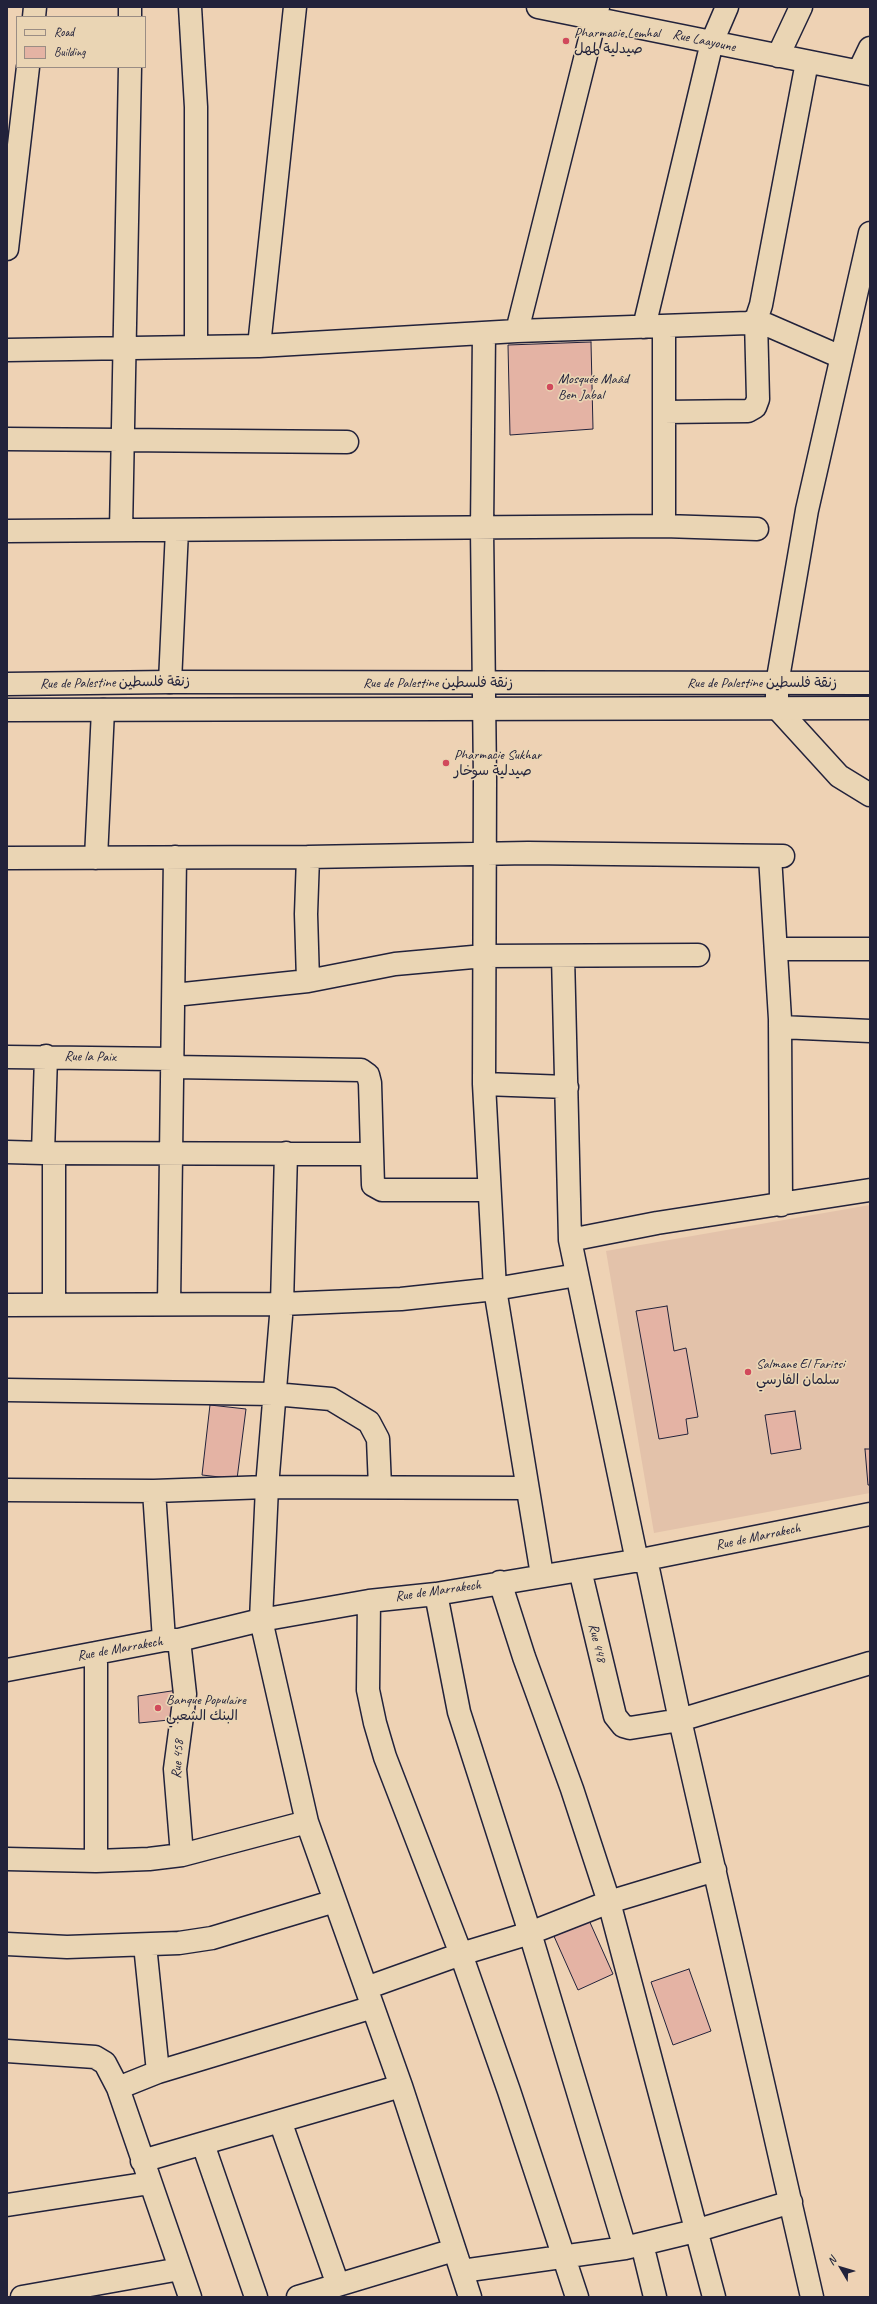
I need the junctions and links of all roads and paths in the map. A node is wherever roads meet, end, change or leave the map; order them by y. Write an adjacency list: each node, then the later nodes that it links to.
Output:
1 (190, 7): 22 (street)
2 (295, 7): 21 (street)
3 (538, 7): 6 (street, Rue Laayoune)
4 (727, 7): 7 (street)
5 (801, 7): 9 (street)
6 (596, 13): 7 (street, Rue Laayoune); 19 (street)
7 (712, 42): 9 (street, Rue Laayoune); 18 (street)
8 (870, 48): 13 (street)
9 (778, 56): 10 (street, Rue Laayoune)
10 (807, 62): 13 (street, Rue Laayoune); 17 (street)
11 (28, 68): 15 (street)
12 (130, 68): 23 (street)
13 (864, 72)
14 (870, 233): 16 (street)
15 (7, 249)
16 (865, 273): 25 (street)
17 (756, 320): 18 (street); 25 (street); 26 (street)
18 (654, 326): 19 (street); 26 (street)
19 (516, 331): 20 (street)
20 (484, 333): 21 (street); 31 (street)
21 (259, 346): 22 (street)
22 (196, 347): 23 (street)
23 (124, 348): 24 (street); 28 (street)
24 (7, 350)
25 (841, 357): 40 (street)
26 (664, 412): 30 (street)
27 (7, 439): 28 (street)
28 (122, 440): 29 (street); 33 (street)
29 (347, 442)
30 (664, 526): 31 (street); 32 (street)
31 (482, 529): 34 (street); 37 (street)
32 (757, 529)
33 (121, 530): 34 (street); 35 (street)
34 (178, 530): 36 (street)
35 (7, 531)
36 (170, 682): 37 (street, Rue de Palestine زنقة فلسطين); 39 (street, Rue de Palestine زنقة فلسطين)
37 (484, 683): 40 (street, Rue de Palestine زنقة فلسطين); 45 (street)
38 (870, 683): 40 (street, Rue de Palestine زنقة فلسطين)
39 (7, 684)
40 (777, 684): 41 (street)
41 (777, 708): 42 (street, Rue de Palestine زنقة فلسطين); 45 (street, Rue de Palestine زنقة فلسطين); 46 (street)
42 (870, 708)
43 (7, 710): 44 (street, Rue de Palestine زنقة فلسطين)
44 (103, 710): 45 (street, Rue de Palestine زنقة فلسطين); 51 (street)
45 (484, 710): 47 (street)
46 (870, 795)
47 (484, 854): 49 (street); 52 (street); 55 (street)
48 (175, 857): 49 (street); 51 (street); 58 (street)
49 (308, 857): 57 (street)
50 (7, 858): 51 (street)
51 (96, 858)
52 (777, 949): 53 (street); 59 (street)
53 (870, 949)
54 (698, 955): 56 (street)
55 (484, 956): 56 (street); 57 (street); 64 (street)
56 (563, 956): 65 (street)
57 (308, 981): 58 (street)
58 (174, 995): 63 (street)
59 (780, 1027): 60 (street); 73 (street)
60 (870, 1031)
61 (46, 1056): 62 (street, Rue la Paix); 63 (street, Rue la Paix); 67 (street)
62 (7, 1057)
63 (173, 1063): 69 (street); 70 (street, Rue la Paix)
64 (484, 1084): 65 (street); 71 (street)
65 (566, 1087): 74 (street)
66 (7, 1152): 67 (street)
67 (49, 1153): 69 (street); 80 (street)
68 (286, 1153): 69 (street); 70 (street); 78 (street)
69 (170, 1154): 77 (street)
70 (371, 1154): 71 (street)
71 (489, 1190): 76 (street)
72 (870, 1190): 73 (street)
73 (781, 1205): 74 (street)
74 (570, 1240): 75 (street)
75 (577, 1274): 76 (street); 89 (street)
76 (495, 1289): 78 (street); 85 (street)
77 (169, 1304): 78 (street); 80 (street)
78 (282, 1304): 82 (street)
79 (7, 1305): 80 (street)
80 (54, 1305)
81 (7, 1390): 82 (street)
82 (274, 1394): 83 (street); 84 (street)
83 (267, 1487): 84 (street); 87 (street); 95 (street)
84 (380, 1487): 85 (street)
85 (526, 1488): 91 (street)
86 (7, 1490): 87 (street)
87 (154, 1491): 96 (street, Rue 458)
88 (870, 1514): 89 (street, Rue de Marrakech)
89 (642, 1560): 90 (street, Rue de Marrakech); 100 (street)
90 (580, 1570): 91 (street, Rue de Marrakech); 100 (street, Rue 448)
91 (542, 1575): 92 (street, Rue de Marrakech)
92 (500, 1582): 93 (street, Rue de Marrakech); 107 (street)
93 (436, 1594): 94 (street, Rue de Marrakech); 108 (street)
94 (369, 1601): 95 (street, Rue de Marrakech); 111 (street)
95 (261, 1620): 96 (street, Rue de Marrakech); 101 (street)
96 (172, 1640): 97 (street, Rue de Marrakech); 102 (street, Rue 458)
97 (96, 1653): 99 (street, Rue de Marrakech); 104 (street)
98 (870, 1663): 100 (street)
99 (7, 1670)
100 (680, 1720): 105 (street)
101 (307, 1822): 102 (street); 106 (street)
102 (182, 1855): 104 (street)
103 (7, 1859): 104 (street)
104 (96, 1861)
105 (715, 1870): 107 (street); 121 (street)
106 (335, 1901): 110 (street); 112 (street)
107 (609, 1902): 108 (street); 123 (street)
108 (530, 1933): 111 (street); 124 (street)
109 (7, 1944): 110 (street)
110 (145, 1945): 114 (street)
111 (461, 1954): 112 (street); 126 (street)
112 (369, 1997): 114 (street); 115 (street)
113 (7, 2051): 116 (street)
114 (158, 2072): 116 (street)
115 (401, 2086): 117 (street); 125 (street)
116 (118, 2088): 119 (street)
117 (280, 2121): 118 (street); 129 (street)
118 (204, 2144): 119 (street); 132 (street)
119 (142, 2161): 120 (street)
120 (150, 2184): 122 (street); 127 (street)
121 (791, 2202): 123 (street); 138 (street)
122 (7, 2205)
123 (695, 2231): 124 (street); 137 (street)
124 (633, 2246): 126 (street); 136 (street)
125 (454, 2250): 128 (street); 129 (street)
126 (563, 2257): 128 (street); 135 (street)
127 (180, 2270): 130 (street); 131 (street)
128 (462, 2271): 134 (street)
129 (338, 2285): 133 (street)
130 (22, 2297)
131 (190, 2297)
132 (256, 2297)
133 (298, 2297)
134 (470, 2297)
135 (577, 2297)
136 (655, 2297)
137 (714, 2297)
138 (812, 2297)

